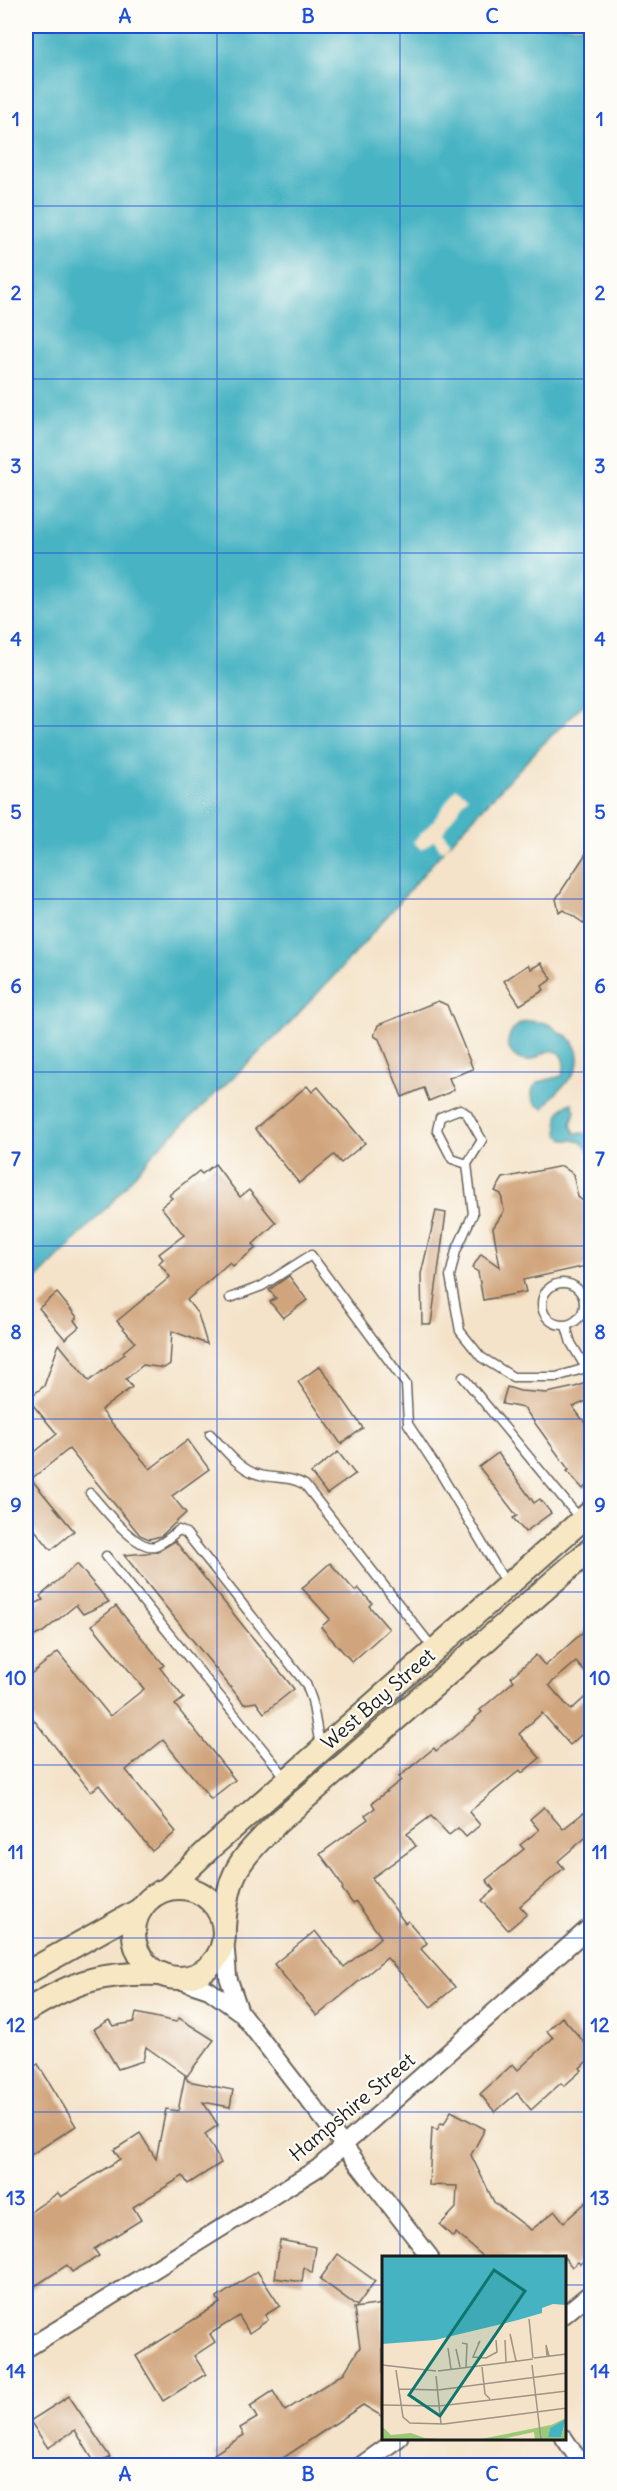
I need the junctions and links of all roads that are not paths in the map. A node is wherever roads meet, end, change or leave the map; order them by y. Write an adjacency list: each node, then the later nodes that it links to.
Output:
1 (467, 1164): 1 (lane); 4 (lane)
2 (230, 1298): 11 (lane)
3 (566, 1326): 3 (lane); 4 (lane)
4 (589, 1366)
5 (463, 1377): 8 (lane)
6 (210, 1434): 12 (lane)
7 (90, 1493): 13 (lane)
8 (586, 1516): 11 (main road, West Bay Street)
9 (591, 1548): 18 (main road, West Bay Street)
10 (106, 1556): 14 (lane)
11 (507, 1586): 12 (main road, West Bay Street)
12 (434, 1650): 13 (main road, West Bay Street)
13 (321, 1750): 14 (main road, West Bay Street)
14 (287, 1779): 15 (main road, West Bay Street)
15 (167, 1889): 16 (main road); 18 (main road)
16 (141, 1909): 19 (main road); 20 (main road)
17 (591, 1925): 23 (street, Hampshire Street)
18 (225, 1933): 20 (main road); 22 (street)
19 (26, 1972)
20 (168, 1976): 21 (main road); 22 (street)
21 (26, 2011)
22 (241, 2013): 23 (street)
23 (344, 2147): 24 (street); 27 (street, Hampshire Street)
24 (429, 2256)
25 (591, 2292): 26 (street)
26 (566, 2313)
27 (26, 2349)
28 (398, 2440): 30 (street)
29 (565, 2440): 31 (street)
30 (360, 2466)
31 (583, 2466)

